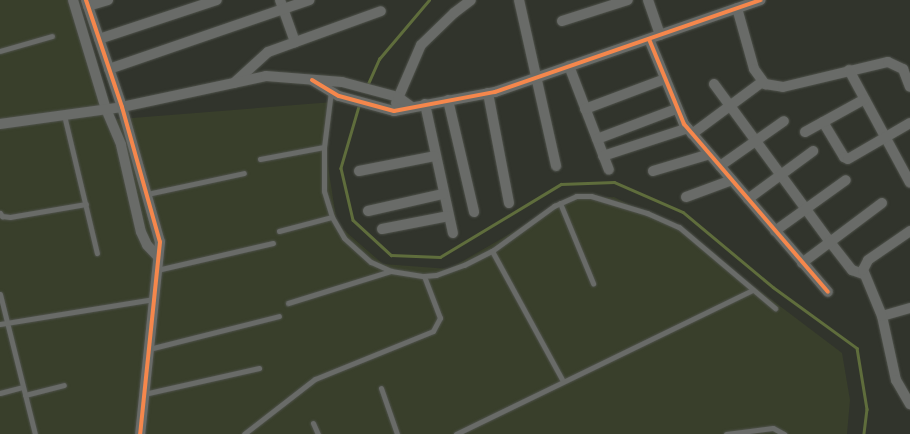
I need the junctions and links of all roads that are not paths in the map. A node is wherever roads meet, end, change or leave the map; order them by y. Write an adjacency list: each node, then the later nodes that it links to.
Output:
1 (73, 0): 40 (street)
2 (108, 0): 10 (street)
3 (217, 0): 17 (street)
4 (309, 0): 11 (street)
5 (471, 0): 33 (street)
6 (519, 0): 24 (street)
7 (628, 0): 14 (street)
8 (648, 0): 15 (street)
9 (761, 0): 12 (street)
10 (87, 3): 17 (street)
11 (281, 4): 19 (street); 22 (street)
12 (737, 8): 15 (street); 27 (street)
13 (382, 11): 19 (street)
14 (562, 21)
15 (660, 35): 18 (street)
16 (52, 36): 20 (lane)
17 (99, 39): 22 (street)
18 (649, 39): 21 (street); 25 (street)
19 (295, 42): 28 (street)
20 (0, 51)
21 (569, 66): 24 (street); 41 (street)
22 (109, 69): 38 (street)
23 (849, 70): 27 (street); 30 (street); 34 (street)
24 (537, 77): 31 (street); 60 (street)
25 (665, 79): 41 (street); 42 (street)
26 (312, 80): 28 (street); 32 (street); 33 (street)
27 (762, 82): 37 (street)
28 (234, 83): 38 (street)
29 (714, 84): 37 (street)
30 (910, 87)
31 (488, 93): 35 (street); 74 (street)
32 (335, 94): 43 (street); 54 (lane)
33 (398, 97): 39 (street); 43 (street)
34 (865, 99): 46 (street); 52 (street)
35 (448, 100): 36 (street); 80 (street)
36 (425, 104): 39 (street); 57 (street)
37 (729, 106): 49 (street); 53 (street)
38 (122, 107): 40 (street); 70 (street)
39 (412, 107): 43 (street)
40 (106, 109): 44 (street); 93 (street)
41 (585, 109): 51 (street)
42 (676, 109): 49 (street); 51 (street)
43 (394, 111)
44 (64, 115): 48 (street); 77 (lane)
45 (784, 121): 53 (street)
46 (823, 122): 50 (street); 52 (street)
47 (910, 123): 52 (street)
48 (0, 124)
49 (690, 131): 56 (street); 58 (street)
50 (805, 132)
51 (597, 139): 58 (street)
52 (886, 139): 69 (street)
53 (756, 140): 61 (street); 66 (street)
54 (324, 147): 59 (lane); 83 (lane)
55 (813, 151): 66 (street)
56 (710, 154): 61 (street); 64 (street)
57 (436, 156): 63 (street); 71 (street)
58 (603, 156): 62 (street)
59 (260, 159)
60 (556, 166)
61 (720, 166): 67 (street)
62 (609, 170)
63 (359, 171)
64 (653, 171)
65 (244, 173): 70 (lane)
66 (781, 175): 73 (street); 78 (street)
67 (732, 180): 72 (street); 73 (street)
68 (846, 180): 78 (street)
69 (910, 183)
70 (146, 194): 93 (street)
71 (444, 194): 79 (street); 82 (street)
72 (686, 197)
73 (748, 199): 86 (street)
74 (509, 203)
75 (560, 203): 91 (lane); 99 (lane); 100 (lane)
76 (882, 203): 89 (street)
77 (86, 204): 81 (lane); 92 (lane)
78 (806, 209): 86 (street); 89 (street)
79 (368, 211)
80 (474, 212)
81 (0, 213)
82 (449, 216): 84 (street); 88 (street)
83 (332, 217): 85 (lane); 96 (lane)
84 (382, 229)
85 (279, 231)
86 (775, 231): 94 (street)
87 (910, 231): 97 (street)
88 (453, 233)
89 (830, 242): 94 (street); 97 (street)
90 (273, 243): 95 (lane)
91 (492, 251): 98 (lane); 113 (lane)
92 (97, 253)
93 (158, 257): 95 (street)
94 (802, 263): 101 (street)
95 (157, 270): 103 (street)
96 (391, 271): 98 (lane); 104 (lane)
97 (863, 274): 108 (street)
98 (424, 276): 125 (lane)
99 (593, 283)
100 (754, 290): 105 (lane); 113 (lane)
101 (828, 292)
102 (0, 294): 109 (lane)
103 (154, 299): 109 (lane); 111 (street)
104 (288, 303)
105 (775, 308)
106 (910, 308): 108 (street)
107 (279, 316): 111 (lane)
108 (882, 316): 117 (street)
109 (8, 322): 110 (lane); 115 (lane)
110 (0, 324)
111 (149, 350): 119 (street)
112 (259, 368): 119 (lane)
113 (563, 380): 128 (lane)
114 (64, 385): 120 (lane)
115 (22, 387): 118 (lane); 120 (lane)
116 (381, 388): 127 (lane)
117 (906, 390): 121 (street)
118 (0, 392)
119 (144, 394): 124 (street)
120 (25, 395): 123 (lane)
121 (910, 404)
122 (313, 422): 126 (lane)
123 (34, 434)
124 (140, 434)
125 (244, 434)
126 (318, 434)
127 (397, 434)
128 (456, 434)
129 (726, 434): 130 (lane)
130 (784, 434)

